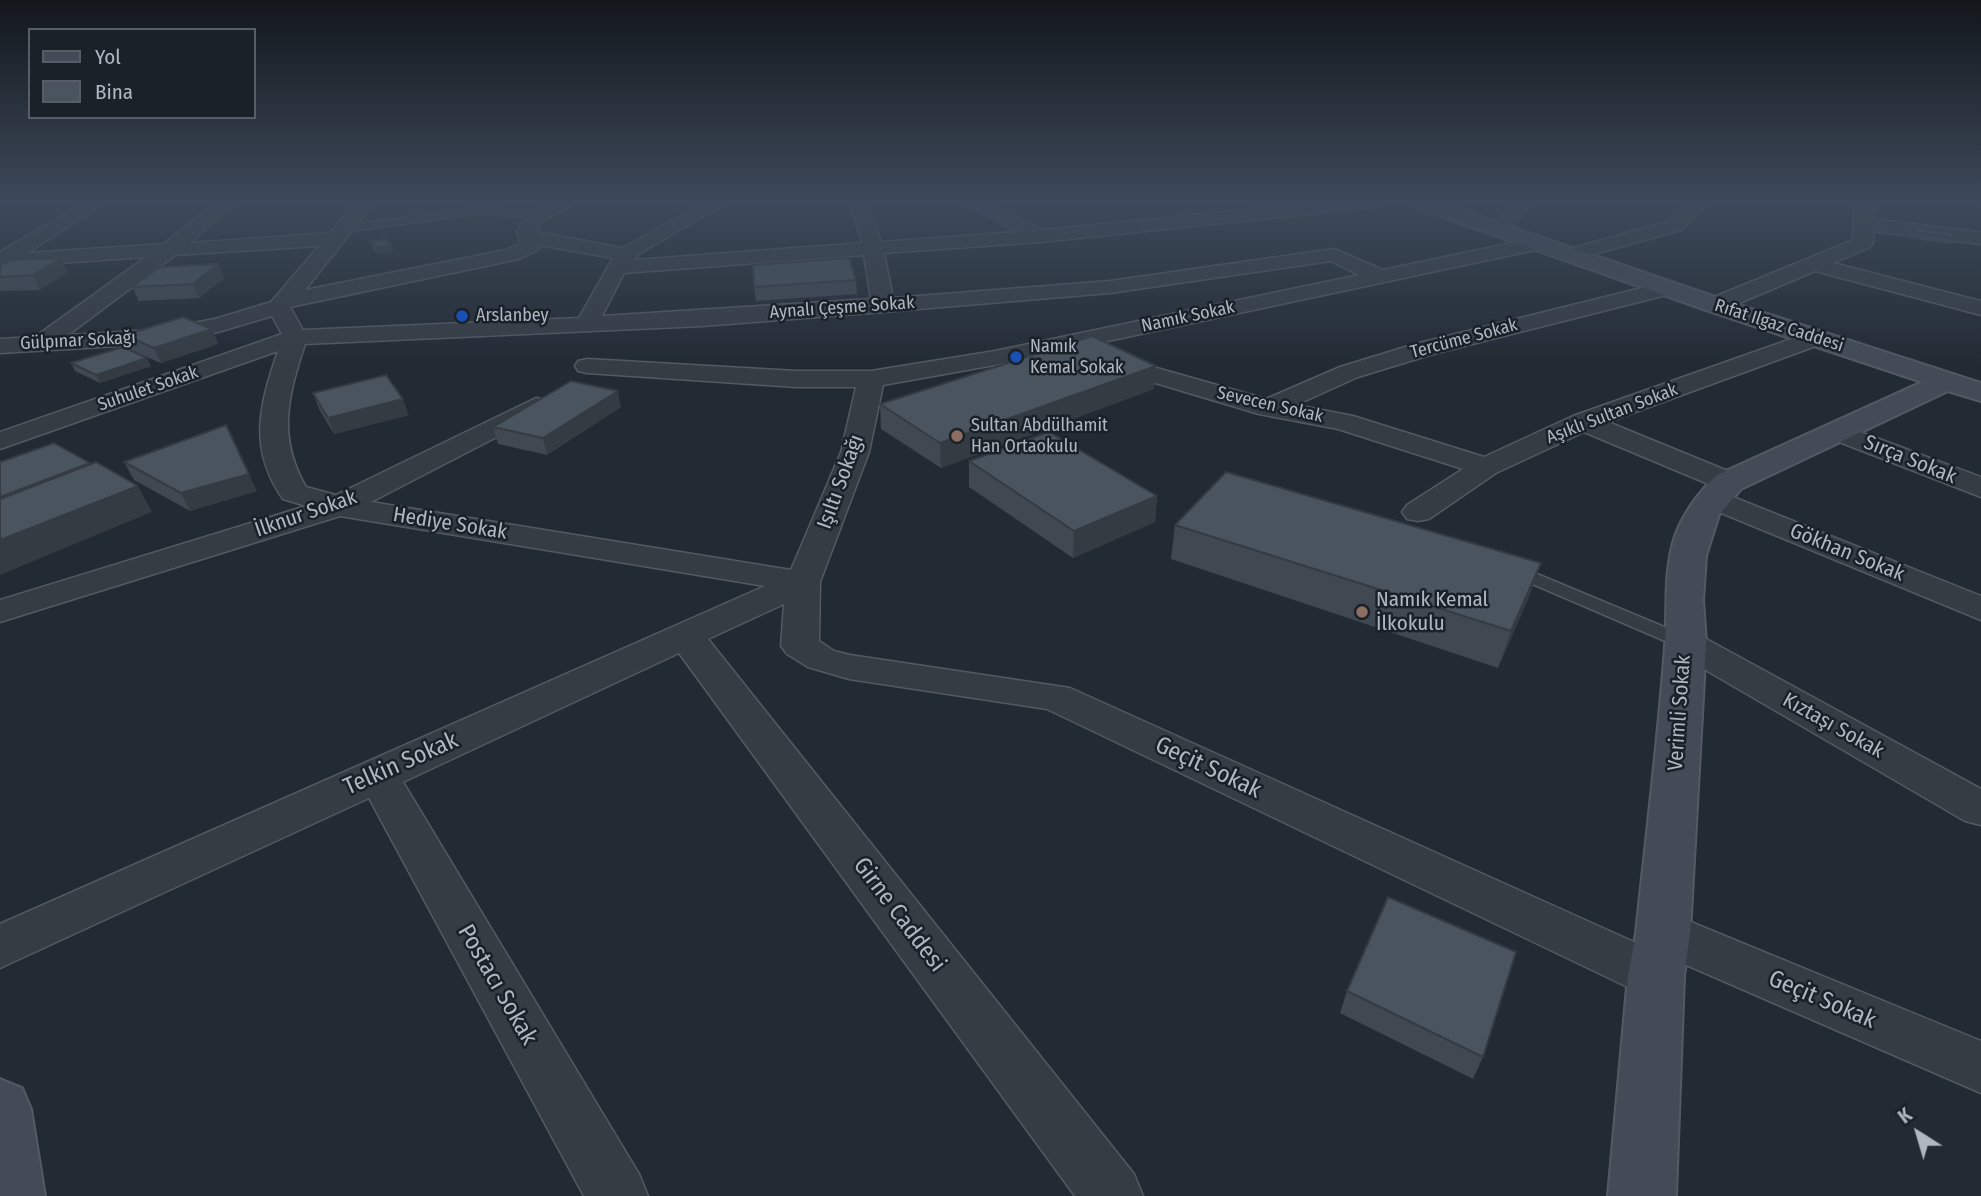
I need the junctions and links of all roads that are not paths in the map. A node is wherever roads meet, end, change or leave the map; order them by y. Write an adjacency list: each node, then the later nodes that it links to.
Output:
1 (54, 258): 14 (street)
2 (159, 258): 28 (street)
3 (319, 258): 20 (street)
4 (499, 258): 20 (street, Gülpınar Sokağı)
5 (609, 258): 15 (street)
6 (626, 258): 15 (street)
7 (683, 258): 15 (street)
8 (875, 258): 21 (street)
9 (1310, 258): 19 (street, Aynalı Çeşme Sokak)
10 (1340, 258): 17 (street, Aynalı Çeşme Sokak)
11 (1471, 258): 17 (street, Namık Sokak)
12 (1577, 258): 18 (street, Rıfat Ilgaz Caddesi)
13 (1828, 258): 16 (street)
14 (0, 261)
15 (621, 261): 25 (street)
16 (1814, 264): 22 (street); 23 (street)
17 (1381, 277): 24 (street, Namık Sokak)
18 (1666, 288): 22 (street, Rıfat Ilgaz Caddesi); 35 (street, Tercüme Sokak)
19 (1059, 292): 21 (street, Aynalı Çeşme Sokak); 24 (street)
20 (282, 303): 26 (street); 28 (street, Gülpınar Sokağı)
21 (883, 305): 25 (street, Aynalı Çeşme Sokak)
22 (1715, 305): 27 (street, Rıfat Ilgaz Caddesi)
23 (1981, 308)
24 (1084, 321): 30 (street, Namık Sokak)
25 (587, 324): 26 (street, Aynalı Çeşme Sokak); 33 (street)
26 (295, 337): 38 (street, Suhulet Sokak); 42 (street, Hediye Sokak)
27 (1816, 338): 34 (street, Rıfat Ilgaz Caddesi); 36 (street, Aşıklı Sultan Sokak)
28 (40, 343): 29 (street, Gülpınar Sokağı); 31 (street)
29 (0, 345)
30 (1054, 345): 32 (street, Namık Sokak); 35 (street, Sevecen Sokak)
31 (0, 363)
32 (871, 379): 33 (street, Namık Sokak); 45 (street, Işıltı Sokağı)
33 (570, 382): 42 (street, İlknur Sokak)
34 (1964, 386): 37 (street)
35 (1268, 408): 39 (street, Sevecen Sokak)
36 (1583, 422): 39 (street, Aşıklı Sultan Sokak); 41 (street, Gökhan Sokak)
37 (1839, 432): 40 (street, Sırça Sokak); 41 (street)
38 (0, 441)
39 (1486, 467): 43 (street, Aşıklı Sultan Sokak)
40 (1981, 488)
41 (1721, 490): 46 (street, Gökhan Sokak); 49 (street, Verimli Sokak)
42 (339, 506): 45 (street, Hediye Sokak); 47 (street, İlknur Sokak)
43 (1418, 512)
44 (1494, 561): 49 (lane)
45 (803, 582): 48 (street, Telkin Sokak); 53 (street, Geçit Sokak)
46 (1981, 609)
47 (0, 611)
48 (685, 635): 50 (street, Telkin Sokak); 58 (street, Girne Caddesi)
49 (1686, 643): 51 (street, Kıztaşı Sokak); 53 (street, Verimli Sokak)
50 (377, 774): 52 (street, Telkin Sokak); 57 (street, Postacı Sokak)
51 (1981, 809)
52 (0, 947)
53 (1659, 954): 54 (street, Geçit Sokak); 59 (street, Verimli Sokak)
54 (1981, 1067)
55 (0, 1109): 56 (street)
56 (11, 1196)
57 (617, 1196)
58 (1112, 1196)
59 (1642, 1196)

